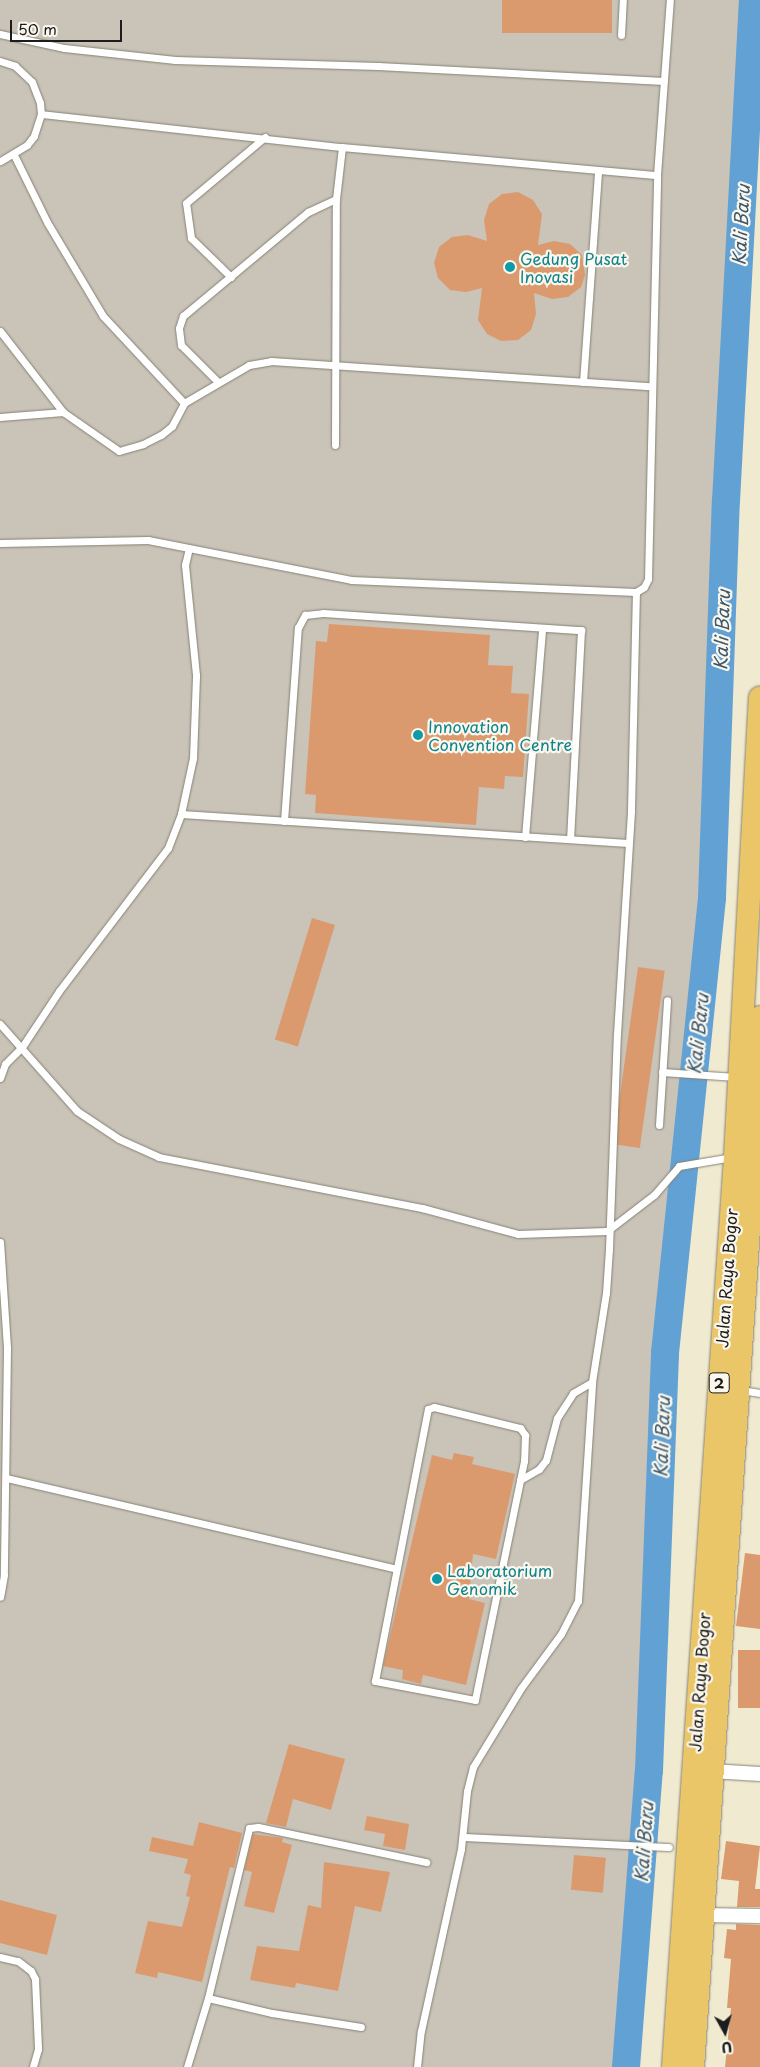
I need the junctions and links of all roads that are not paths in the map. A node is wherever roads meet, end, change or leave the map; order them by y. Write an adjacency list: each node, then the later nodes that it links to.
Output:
1 (623, 0): 4 (lane)
2 (670, 0): 6 (lane)
3 (0, 34): 6 (lane)
4 (621, 35)
5 (0, 60): 7 (lane)
6 (664, 81): 13 (lane)
7 (40, 114): 8 (lane); 10 (lane)
8 (265, 137): 9 (lane); 15 (lane)
9 (342, 147): 12 (lane); 14 (lane)
10 (14, 155): 11 (lane); 21 (lane)
11 (0, 161)
12 (598, 172): 13 (lane); 19 (lane)
13 (657, 175): 20 (lane)
14 (336, 199): 15 (lane); 17 (lane)
15 (231, 277): 18 (lane)
16 (0, 330): 22 (lane)
17 (334, 364): 18 (lane); 19 (lane); 24 (lane)
18 (218, 382): 21 (lane)
19 (583, 382): 20 (lane)
20 (650, 386): 27 (lane)
21 (184, 403): 22 (lane)
22 (63, 412): 23 (lane)
23 (0, 417)
24 (335, 445)
25 (0, 544): 26 (lane)
26 (189, 548): 27 (lane); 30 (lane)
27 (636, 592): 34 (lane)
28 (542, 629): 31 (lane); 32 (lane); 33 (lane)
29 (760, 698): 40 (highway, Jalan Raya Bogor / 2)
30 (181, 814): 31 (lane); 38 (lane)
31 (284, 821): 32 (lane)
32 (525, 837): 33 (lane)
33 (570, 839): 34 (lane)
34 (628, 843): 44 (lane)
35 (667, 1000): 39 (lane)
36 (760, 1017): 40 (highway, Jalan Raya Bogor / 2)
37 (0, 1024): 38 (lane)
38 (22, 1047): 41 (lane); 44 (lane)
39 (662, 1072): 40 (lane); 42 (lane)
40 (748, 1077): 43 (highway, Jalan Raya Bogor / 2)
41 (0, 1078)
42 (658, 1125)
43 (749, 1154): 44 (lane); 47 (highway, Jalan Raya Bogor / 2); 66 (highway, Jalan Raya Bogor / 2)
44 (607, 1231): 46 (lane)
45 (0, 1242): 49 (lane)
46 (592, 1382): 50 (lane); 55 (lane)
47 (736, 1389): 48 (lane); 53 (highway, Jalan Raya Bogor / 2)
48 (760, 1393)
49 (6, 1478): 51 (lane); 52 (lane)
50 (520, 1480): 51 (lane); 51 (lane)
51 (396, 1569)
52 (0, 1597)
53 (711, 1771): 54 (street); 58 (highway, Jalan Raya Bogor / 2)
54 (760, 1774)
55 (463, 1837): 56 (lane); 65 (lane)
56 (667, 1847)
57 (426, 1862): 61 (lane)
58 (703, 1915): 59 (street); 67 (highway, Jalan Raya Bogor / 2)
59 (760, 1916)
60 (0, 1957): 63 (lane)
61 (208, 1998): 62 (lane); 64 (lane)
62 (361, 2027)
63 (34, 2067)
64 (187, 2067)
65 (417, 2067)
66 (673, 2067)
67 (693, 2067)

